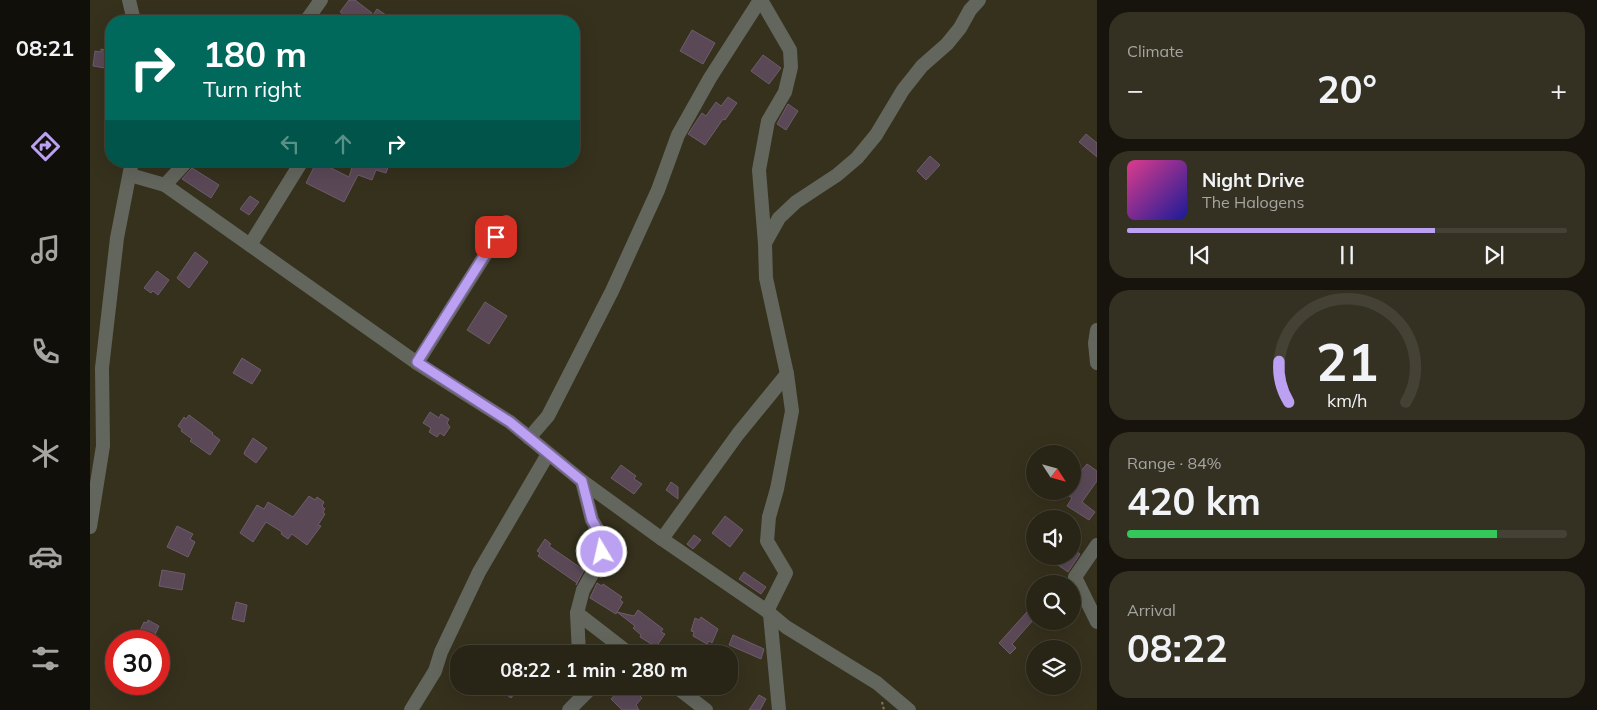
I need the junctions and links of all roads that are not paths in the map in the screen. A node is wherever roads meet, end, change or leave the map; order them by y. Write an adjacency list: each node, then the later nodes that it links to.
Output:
1 (129, 0): 5 (street)
2 (321, 0): 6 (street)
3 (761, 0): 13 (street); 21 (street)
4 (978, 0): 13 (street)
5 (133, 15)
6 (310, 15)
7 (131, 167): 10 (street)
8 (182, 167): 11 (street)
9 (298, 167): 14 (street)
10 (130, 175): 11 (street); 19 (street)
11 (165, 185): 14 (street)
12 (506, 222): 17 (street)
13 (765, 244): 20 (street)
14 (250, 245): 17 (street)
15 (1097, 330): 18 (street)
16 (90, 360): 19 (street)
17 (417, 362): 21 (street)
18 (1097, 363)
19 (102, 368): 24 (street)
20 (787, 374): 25 (street); 27 (street)
21 (529, 438): 22 (street)
22 (548, 454): 23 (street); 34 (street)
23 (582, 481): 25 (street); 28 (street)
24 (90, 527)
25 (662, 540): 27 (street)
26 (1097, 545): 29 (street)
27 (769, 612): 37 (street); 38 (street)
28 (577, 613): 30 (street); 31 (street)
29 (1097, 622)
30 (579, 645)
31 (618, 645)
32 (578, 695): 35 (street)
33 (687, 695): 36 (street)
34 (411, 710)
35 (569, 710)
36 (706, 710)
37 (779, 710)
38 (909, 710)

